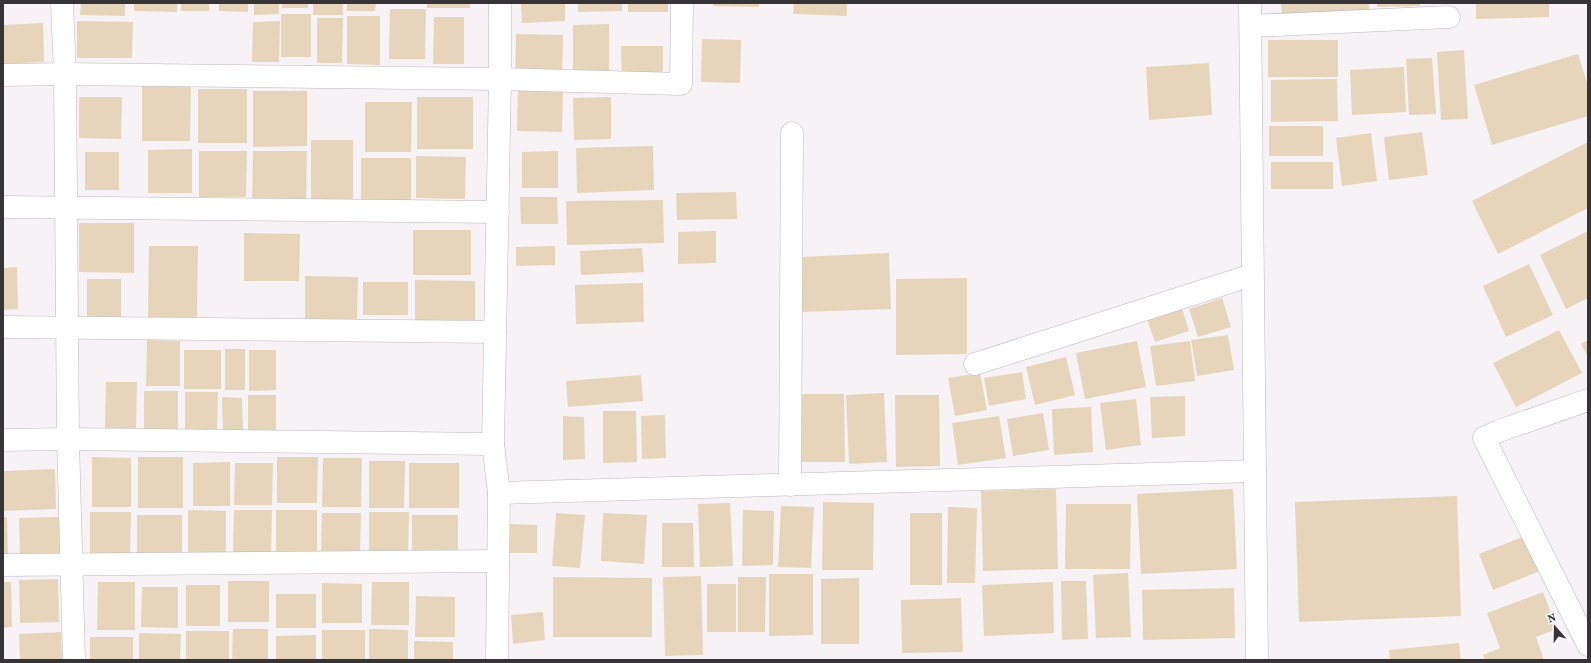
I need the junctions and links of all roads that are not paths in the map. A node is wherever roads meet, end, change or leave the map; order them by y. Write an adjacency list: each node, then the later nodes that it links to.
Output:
1 (62, 3): 7 (street)
2 (500, 3): 9 (street)
3 (682, 3): 9 (street)
4 (1250, 3): 6 (street)
5 (1448, 17): 6 (street)
6 (1251, 26): 14 (street)
7 (65, 74): 8 (street); 9 (street); 12 (street)
8 (3, 75)
9 (500, 79): 13 (street)
10 (792, 133): 24 (street)
11 (3, 207): 12 (street)
12 (67, 207): 13 (street); 16 (street)
13 (498, 212): 17 (street)
14 (1252, 275): 18 (street); 23 (street)
15 (3, 327): 16 (street)
16 (68, 327): 17 (street); 20 (street)
17 (495, 332): 22 (street)
18 (975, 364)
19 (1588, 400): 29 (street)
20 (68, 439): 21 (street); 22 (street); 28 (street)
21 (3, 440)
22 (493, 444): 25 (street)
23 (1255, 471): 24 (street); 32 (street)
24 (790, 485): 25 (street)
25 (499, 493): 26 (street)
26 (497, 561): 28 (street); 31 (street)
27 (3, 565): 28 (street)
28 (71, 565): 30 (street)
29 (1588, 645)
30 (74, 660)
31 (497, 660)
32 (1257, 660)

